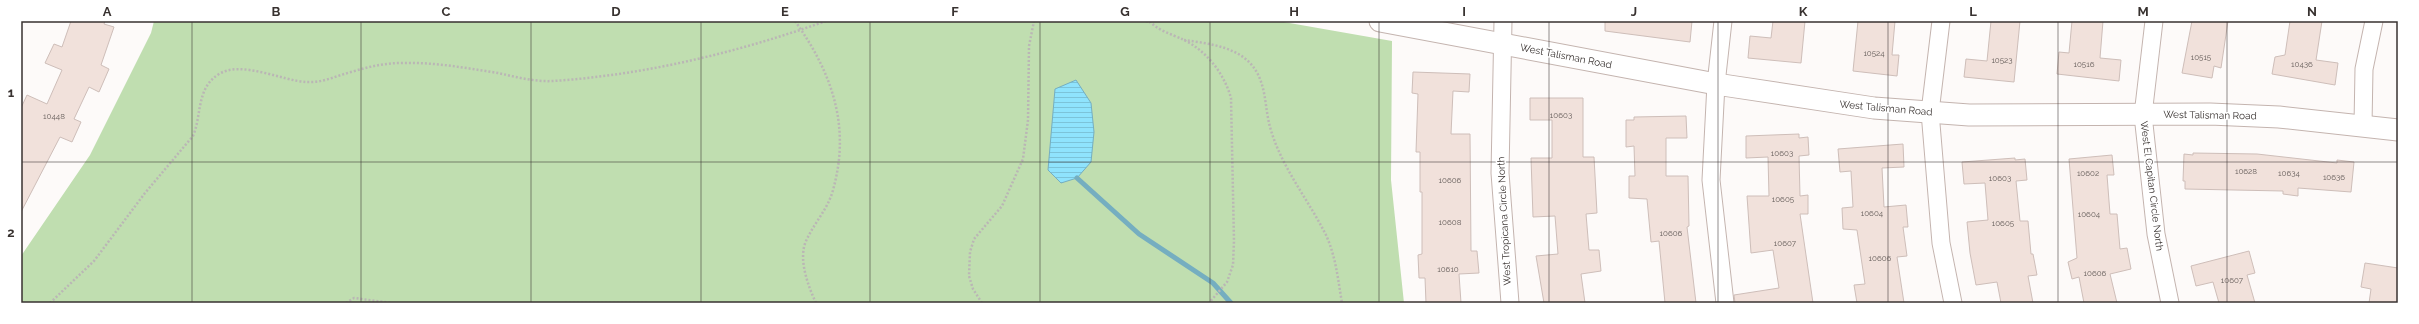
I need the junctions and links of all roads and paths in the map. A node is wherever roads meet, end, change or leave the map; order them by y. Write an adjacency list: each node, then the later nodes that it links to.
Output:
1 (795, 21): 12 (path)
2 (826, 21): 12 (path)
3 (1034, 21): 26 (path)
4 (1146, 21): 11 (path)
5 (1380, 21): 14 (street, West Talisman Road)
6 (1503, 21): 14 (street, West Tropicana Circle North)
7 (1723, 21): 15 (street)
8 (1941, 21): 16 (street)
9 (2154, 21): 17 (street, West El Capitan Circle North)
10 (2374, 21): 18 (street)
11 (1150, 22): 13 (path)
12 (801, 30): 20 (path); 25 (path)
13 (1184, 40): 27 (path); 28 (path)
14 (1502, 44): 15 (street, West Talisman Road); 29 (street, West Tropicana Circle North)
15 (1716, 84): 16 (street, West Talisman Road); 30 (street)
16 (1930, 112): 17 (street, West Talisman Road); 31 (street)
17 (2143, 115): 18 (street, West Talisman Road); 32 (street, West El Capitan Circle North)
18 (2363, 125): 19 (street, West Talisman Road)
19 (2398, 130)
20 (50, 303)
21 (346, 303): 22 (path)
22 (392, 303)
23 (565, 303): 24 (path)
24 (648, 303)
25 (816, 303)
26 (982, 303)
27 (1210, 303)
28 (1342, 303)
29 (1510, 303)
30 (1725, 303)
31 (1953, 303)
32 (2170, 303)

